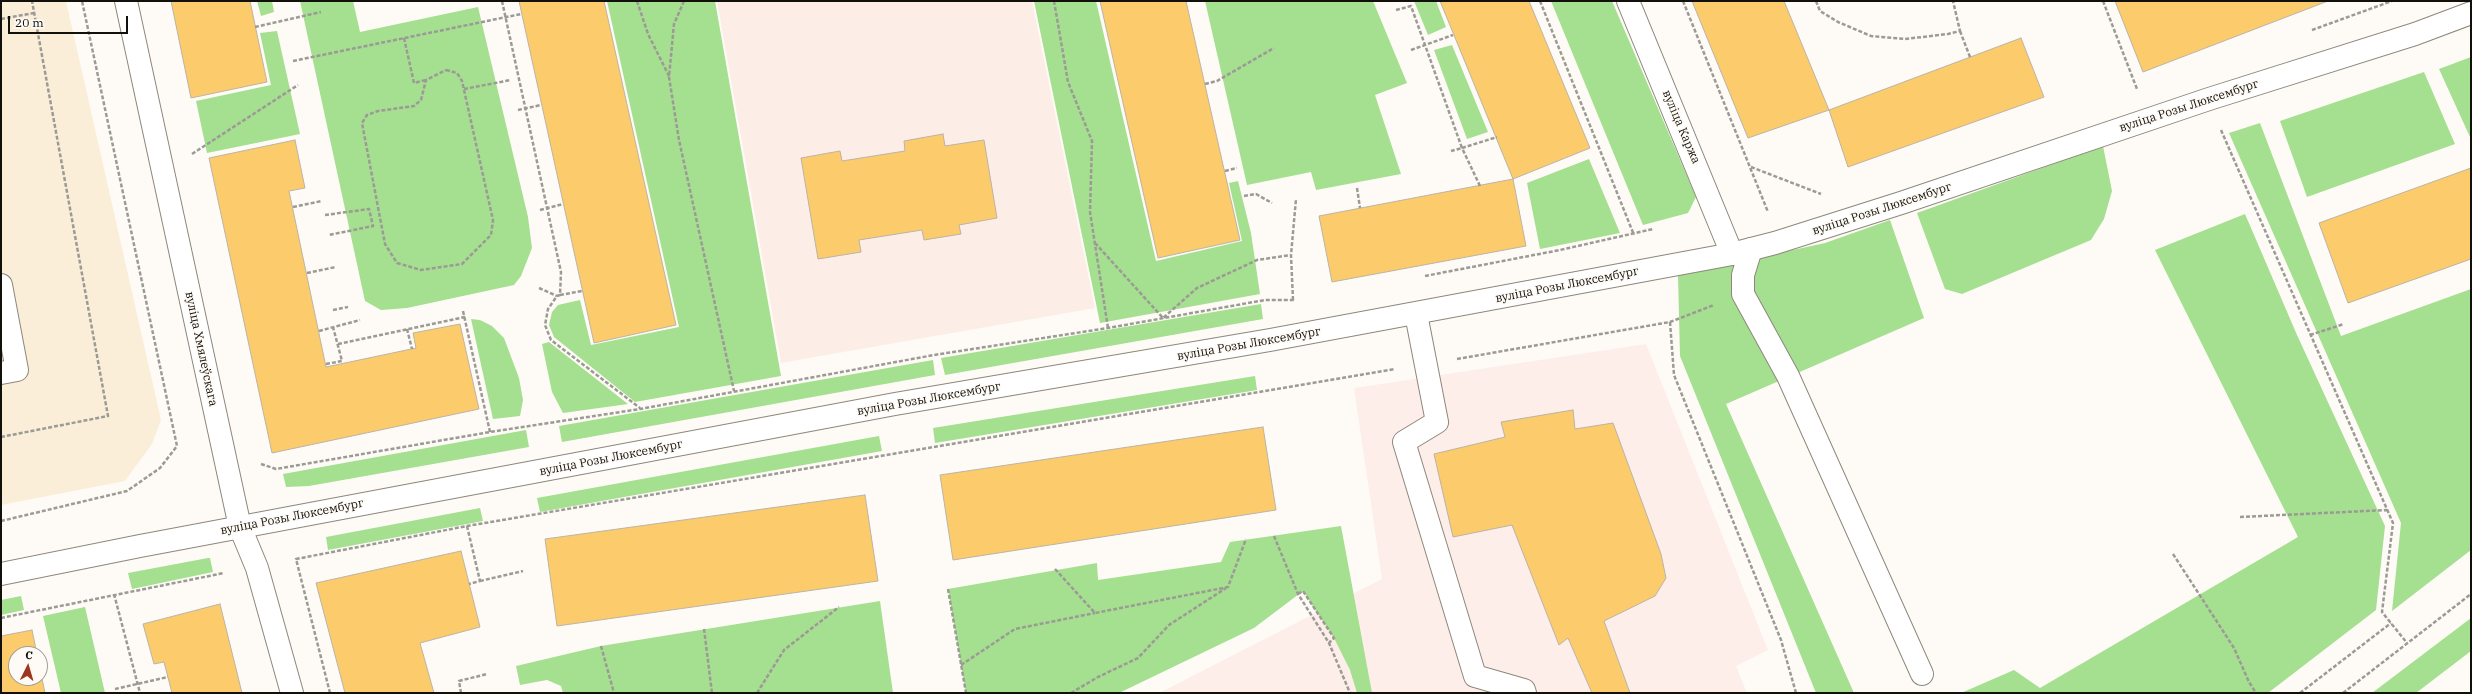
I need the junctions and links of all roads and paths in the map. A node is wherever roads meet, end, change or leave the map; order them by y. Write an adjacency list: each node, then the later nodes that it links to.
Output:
1 (32, 1): 16 (path)
2 (82, 1): 102 (path)
3 (126, 1): 104 (street, вуліца Хмялеўскага)
4 (502, 1): 19 (path)
5 (637, 1): 30 (path)
6 (684, 1): 30 (path)
7 (1054, 1): 65 (path)
8 (1540, 1): 64 (path)
9 (1628, 1): 66 (street, вуліца Каржа)
10 (1683, 1): 45 (path)
11 (1816, 1): 22 (path)
12 (1953, 1): 22 (path)
13 (2103, 1): 36 (path)
14 (1396, 10): 25 (path)
15 (321, 12): 21 (path)
16 (34, 13): 20 (path); 98 (path)
17 (2471, 13): 66 (street, вуліца Розы Люксембург)
18 (521, 14): 19 (path)
19 (506, 17): 24 (path); 38 (path)
20 (1, 19)
21 (255, 27)
22 (1960, 31): 28 (path)
23 (1453, 35): 25 (path)
24 (404, 38): 29 (path); 31 (path)
25 (1426, 46): 27 (path); 42 (path)
26 (1274, 48): 33 (path)
27 (1411, 50)
28 (1970, 57)
29 (292, 61)
30 (669, 77): 95 (path)
31 (426, 80): 35 (path); 35 (path)
32 (511, 80): 35 (path)
33 (1205, 84)
34 (298, 85): 44 (path)
35 (464, 89)
36 (2139, 95)
37 (541, 105): 38 (path)
38 (526, 108): 39 (path); 57 (path)
39 (518, 110)
40 (2219, 124): 89 (path)
41 (1496, 137): 42 (path)
42 (1462, 148): 43 (path); 48 (path)
43 (1451, 151)
44 (188, 157)
45 (1750, 167): 50 (path); 60 (path)
46 (1238, 168): 47 (path)
47 (1224, 172)
48 (1480, 186)
49 (1357, 188): 58 (path)
50 (1825, 195)
51 (1244, 196): 54 (path)
52 (1296, 199): 67 (path)
53 (322, 201): 56 (path)
54 (1272, 203)
55 (563, 204): 57 (path)
56 (293, 207)
57 (548, 208): 59 (path); 74 (path)
58 (1360, 208)
59 (540, 210)
60 (1769, 213)
61 (325, 215): 63 (path)
62 (1653, 229): 64 (path)
63 (329, 235)
64 (1634, 235): 70 (path)
65 (1094, 243): 82 (path); 86 (path)
66 (1741, 251): 80 (street, вуліца Розы Люксембург); 129 (street)
67 (1291, 255): 76 (path); 82 (path)
68 (336, 267): 69 (path)
69 (307, 274)
70 (1419, 277)
71 (1, 285): 94 (street)
72 (539, 288): 74 (path)
73 (582, 291): 74 (path)
74 (558, 296): 96 (path)
75 (1301, 299): 76 (path)
76 (1293, 300): 82 (path)
77 (348, 307): 78 (path)
78 (333, 310)
79 (464, 310): 81 (path)
80 (1416, 314): 93 (street); 104 (street, вуліца Розы Люксембург)
81 (465, 317): 87 (path); 97 (path)
82 (1163, 318): 86 (path)
83 (360, 320): 85 (path)
84 (2344, 324): 89 (path)
85 (333, 327): 88 (path); 90 (path)
86 (1108, 328): 95 (path)
87 (407, 329): 90 (path); 91 (path)
88 (319, 331)
89 (2310, 335): 100 (path)
90 (338, 344): 92 (path)
91 (412, 349)
92 (326, 364)
93 (1427, 364): 103 (path); 143 (street); 144 (path)
94 (1, 373)
95 (734, 391): 96 (path)
96 (640, 409): 97 (path)
97 (490, 432): 99 (path)
98 (1, 437)
99 (276, 469)
100 (2387, 510): 101 (path); 122 (path)
101 (2240, 517)
102 (1, 521)
103 (467, 526): 112 (path); 135 (path)
104 (240, 527): 111 (street, вуліца Розы Люксембург); 134 (street, вуліца Хмялеўскага)
105 (1274, 536): 117 (path)
106 (1246, 539): 114 (path)
107 (2173, 554): 145 (path)
108 (1055, 569): 120 (path)
109 (523, 571): 112 (path)
110 (226, 572): 116 (path)
111 (1, 574)
112 (480, 581): 113 (path)
113 (469, 584)
114 (1228, 587): 120 (path); 141 (path)
115 (948, 588): 127 (path)
116 (114, 594): 121 (path); 131 (path)
117 (1298, 594): 124 (path); 124 (path)
118 (2471, 594): 125 (path)
119 (839, 607): 139 (path)
120 (1095, 613): 127 (path)
121 (1, 618)
122 (2391, 623): 125 (path); 146 (path)
123 (704, 629): 138 (path)
124 (1329, 643): 142 (path)
125 (2407, 643): 147 (path)
126 (601, 646): 137 (path)
127 (961, 665): 140 (path)
128 (487, 674): 136 (path)
129 (1922, 674)
130 (168, 677): 131 (path)
131 (137, 684): 132 (path); 133 (path)
132 (114, 689)
133 (140, 693)
134 (292, 693)
135 (330, 693)
136 (461, 693)
137 (614, 693)
138 (712, 693)
139 (757, 693)
140 (966, 693)
141 (1071, 693)
142 (1350, 693)
143 (1525, 693)
144 (1796, 693)
145 (2256, 693)
146 (2300, 693)
147 (2344, 693)

